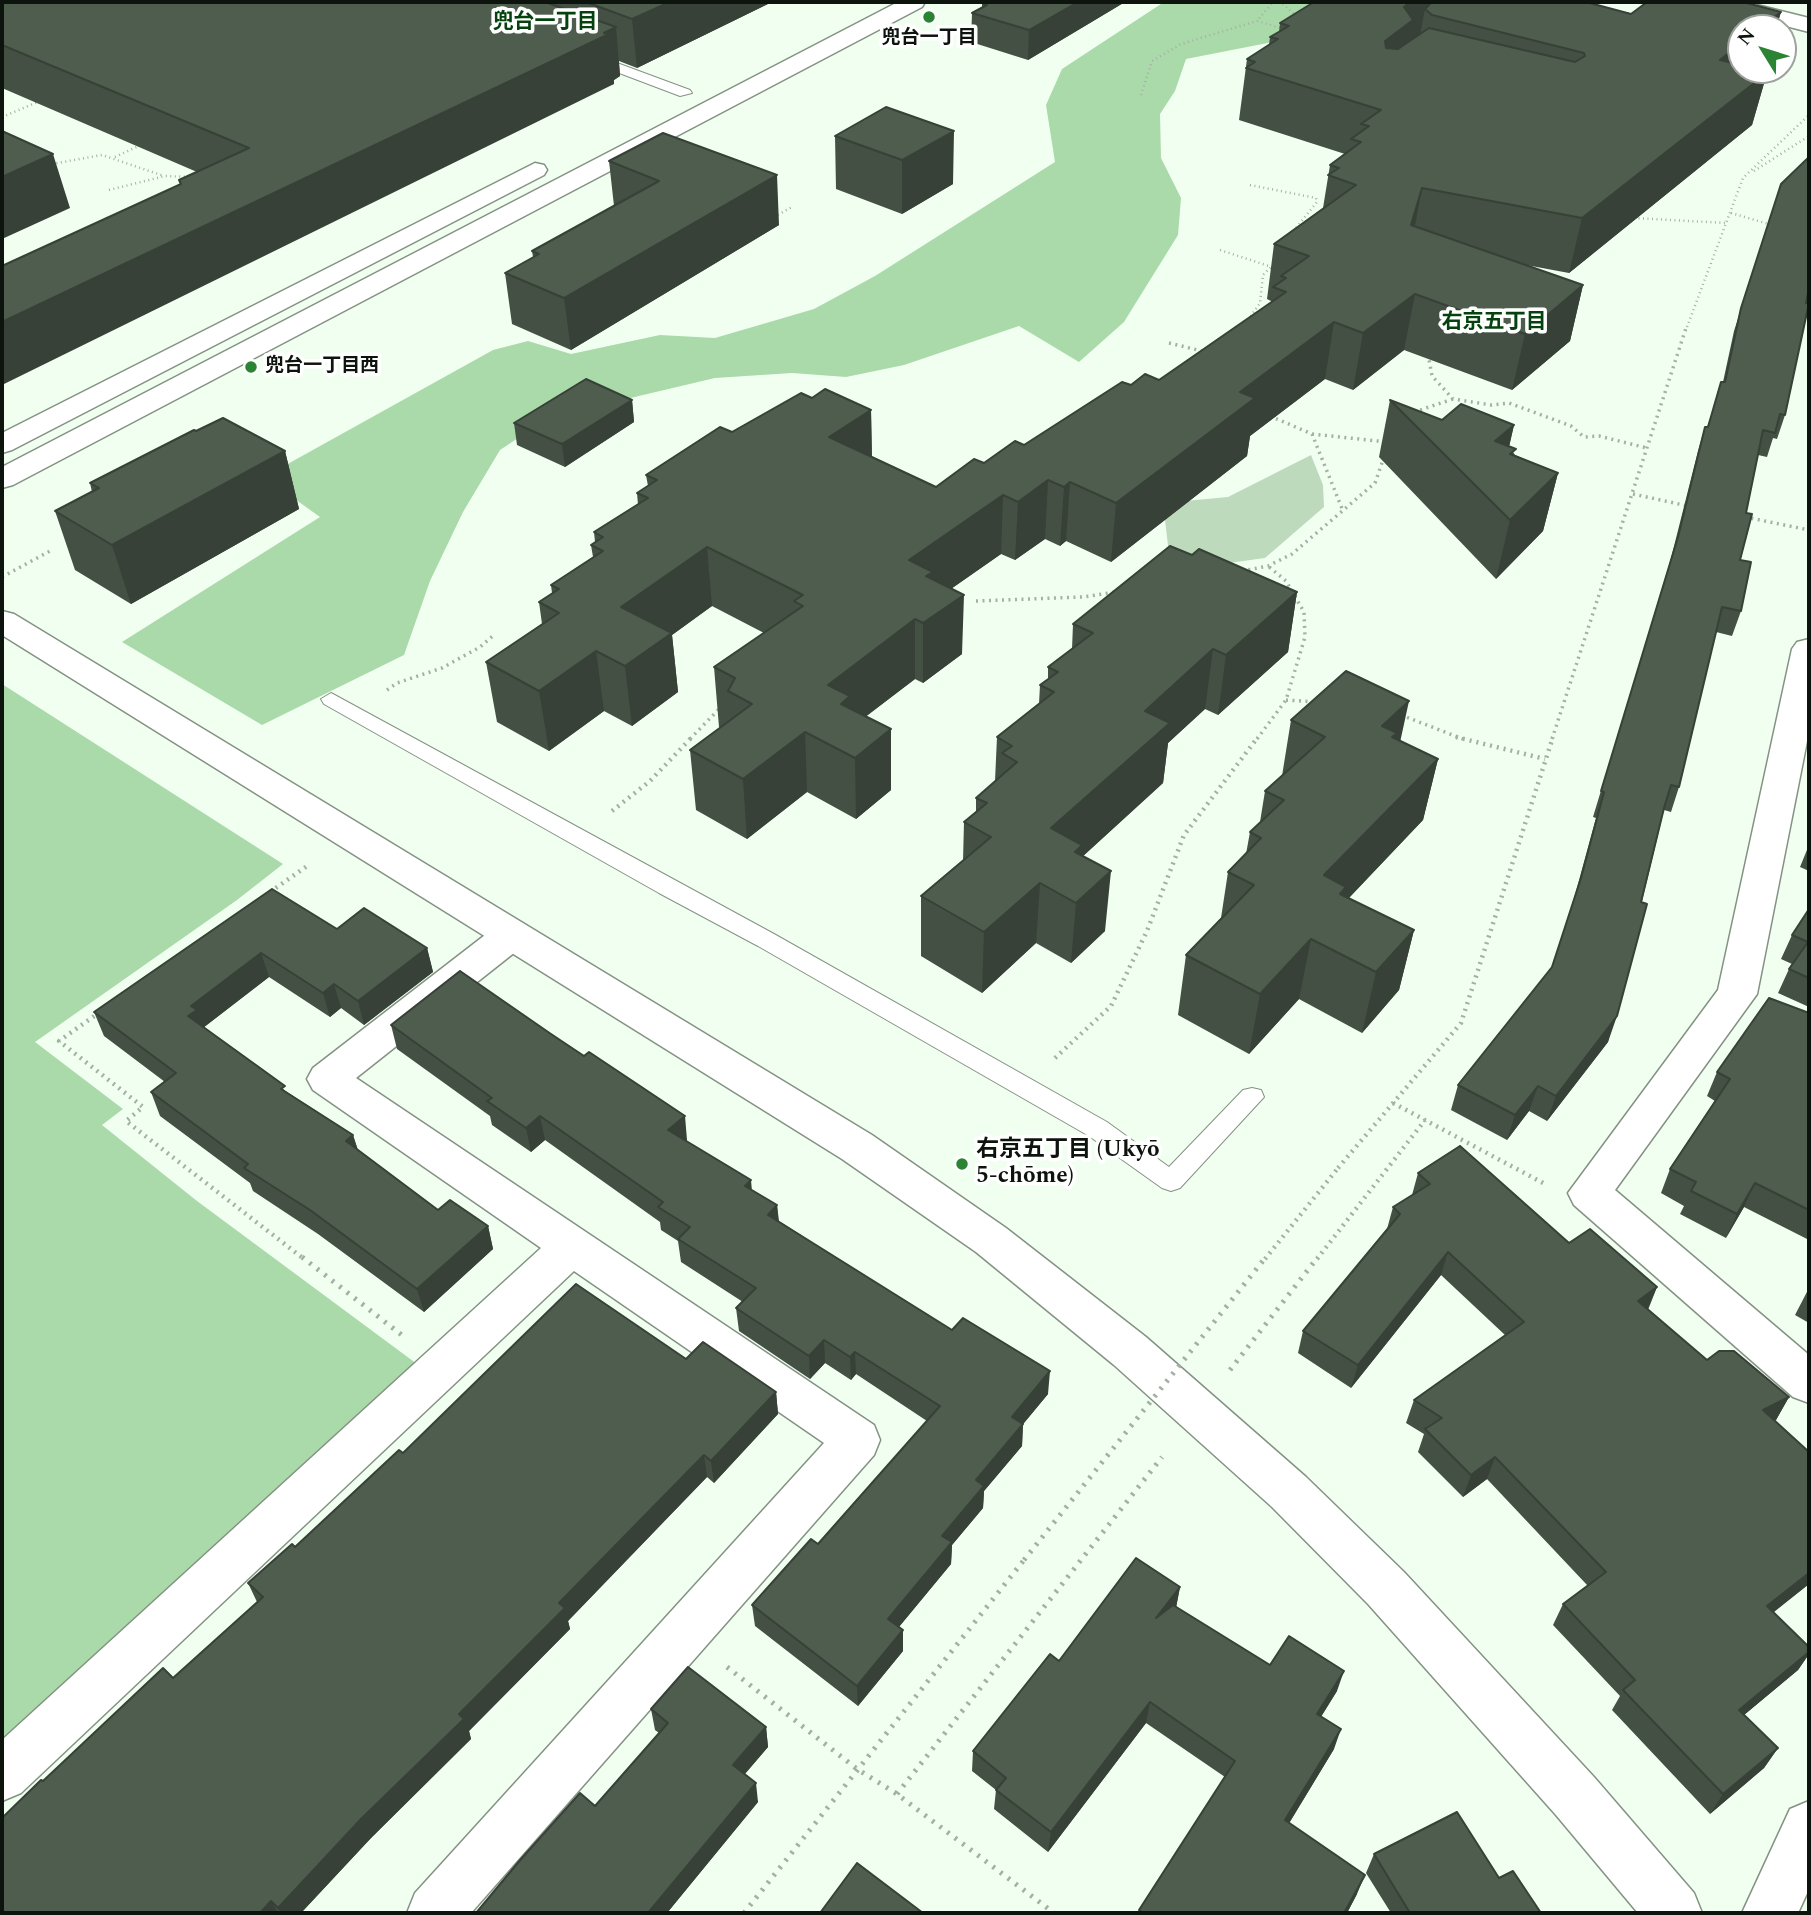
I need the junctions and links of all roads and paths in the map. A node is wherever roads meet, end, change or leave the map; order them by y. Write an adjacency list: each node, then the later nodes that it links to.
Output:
1 (863, 2): 9 (street)
2 (914, 2): 47 (street)
3 (1720, 2): 6 (street)
4 (1257, 21): 5 (path); 7 (path); 12 (path)
5 (1304, 23)
6 (1809, 25)
7 (1293, 32)
8 (575, 51): 11 (lane)
9 (756, 57)
10 (709, 81): 11 (street)
11 (685, 93): 14 (street)
12 (1141, 95)
13 (40, 101): 16 (path)
14 (660, 106)
15 (1809, 115): 24 (path)
16 (2, 117)
17 (1809, 135): 24 (path)
18 (153, 140): 19 (path)
19 (115, 157): 21 (path); 22 (path)
20 (561, 157): 45 (street)
21 (48, 165)
22 (165, 177): 23 (path); 26 (path)
23 (202, 178)
24 (1743, 178): 28 (path)
25 (1250, 186): 33 (path)
26 (109, 190)
27 (792, 207): 30 (path)
28 (1731, 213): 31 (path); 32 (path)
29 (1630, 218): 31 (path)
30 (771, 219)
31 (1727, 223): 46 (path)
32 (1783, 229)
33 (1291, 246)
34 (1220, 250): 35 (path)
35 (1246, 324)
36 (1170, 343): 38 (path)
37 (1429, 347): 39 (path)
38 (1213, 354)
39 (1453, 399): 41 (path); 46 (path)
40 (1261, 413): 42 (path)
41 (1402, 416)
42 (1311, 434): 44 (path); 50 (path)
43 (1390, 435): 44 (path)
44 (1388, 442): 50 (path)
45 (2, 444)
46 (1647, 448): 48 (path)
47 (2, 479)
48 (1633, 494): 49 (path); 68 (path)
49 (1697, 507)
50 (1343, 511): 54 (path)
51 (1736, 515): 52 (path)
52 (1809, 530)
53 (50, 551): 56 (path)
54 (1268, 566): 55 (path); 64 (path)
55 (1230, 573)
56 (2, 578)
57 (1119, 592): 58 (path)
58 (976, 601)
59 (2, 621): 72 (street)
60 (495, 634): 66 (path)
61 (1809, 649): 73 (street)
62 (730, 698): 69 (path)
63 (331, 699): 66 (lane)
64 (1286, 700): 65 (path); 76 (path)
65 (1324, 703)
66 (355, 712): 69 (lane)
67 (1397, 713): 68 (path)
68 (1545, 759): 78 (path)
69 (579, 838): 76 (lane)
70 (310, 864): 71 (path)
71 (264, 897)
72 (510, 935): 81 (street); 94 (street)
73 (1737, 994): 75 (street); 80 (street)
74 (104, 1009): 82 (path)
75 (1773, 1010)
76 (1024, 1087): 77 (lane)
77 (1252, 1097)
78 (1393, 1104): 79 (path); 87 (path, bridge)
79 (1425, 1120): 80 (path); 83 (path)
80 (1589, 1193): 84 (street)
81 (572, 1246): 82 (street); 86 (street)
82 (442, 1367): 88 (street)
83 (1230, 1370)
84 (1809, 1383)
85 (1162, 1457): 89 (path)
86 (685, 1634): 87 (path); 91 (street)
87 (857, 1769): 89 (path); 92 (path)
88 (2, 1775)
89 (897, 1794): 93 (path)
90 (1809, 1828): 95 (street)
91 (435, 1913)
92 (744, 1913)
93 (1054, 1913)
94 (1674, 1913)
95 (1770, 1913)

